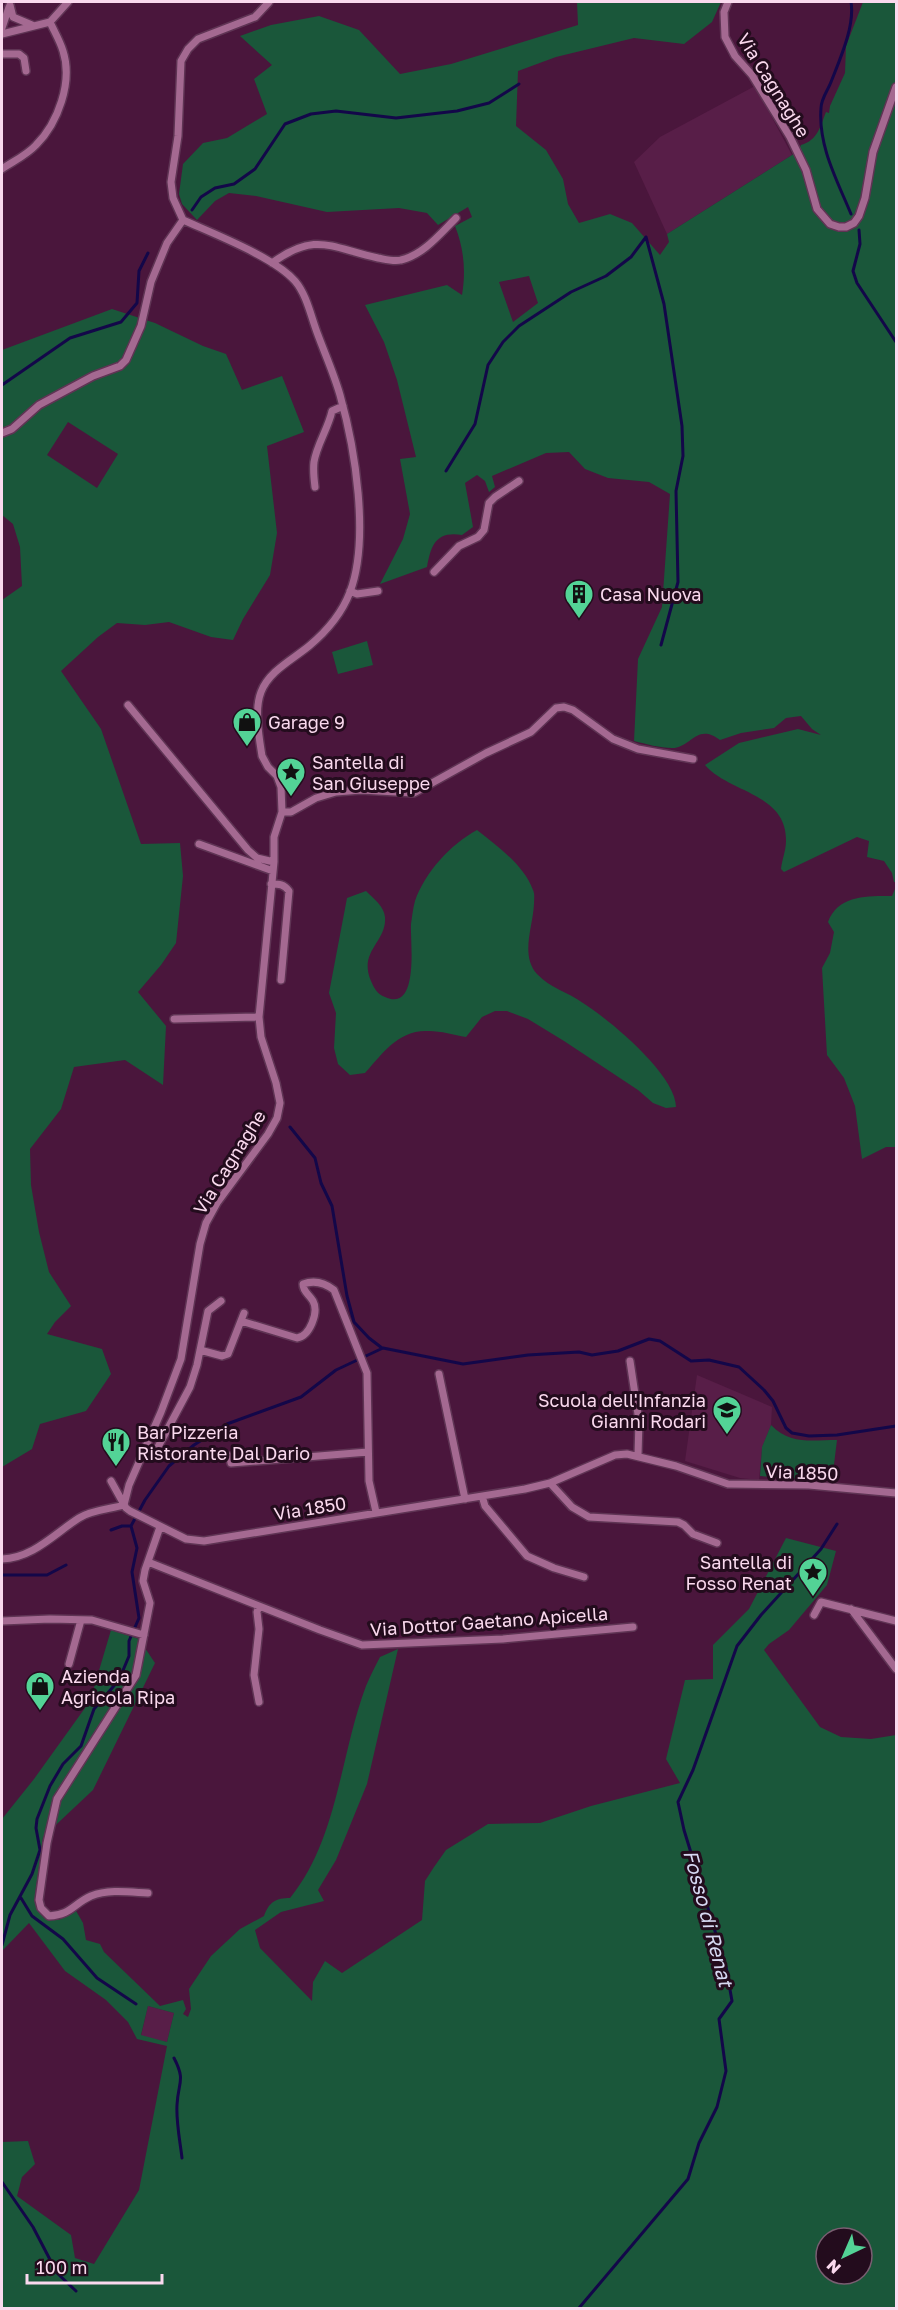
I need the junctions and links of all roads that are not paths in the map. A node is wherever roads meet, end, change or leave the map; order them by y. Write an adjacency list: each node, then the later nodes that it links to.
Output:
1 (68, 2): 5 (street)
2 (269, 2): 14 (street)
3 (728, 2): 11 (street, Via Cagnaghe)
4 (10, 3): 6 (street); 7 (street)
5 (50, 22): 6 (street); 12 (street)
6 (32, 25): 8 (street)
7 (2, 28)
8 (2, 34)
9 (2, 54): 10 (street)
10 (26, 71)
11 (897, 87)
12 (2, 169)
13 (456, 218): 15 (street)
14 (183, 220): 15 (street, Via Cagnaghe); 17 (street)
15 (272, 262): 16 (street, Via Cagnaghe)
16 (343, 406): 19 (street); 21 (street, Via Cagnaghe)
17 (2, 433)
18 (519, 481): 20 (street)
19 (315, 487)
20 (434, 572)
21 (350, 591): 22 (street); 25 (street, Via Cagnaghe)
22 (378, 591)
23 (128, 705): 27 (street)
24 (693, 759): 25 (street)
25 (282, 812): 27 (street, Via Cagnaghe)
26 (199, 844): 28 (street)
27 (274, 862): 28 (street, Via Cagnaghe)
28 (273, 871): 29 (street, Via Cagnaghe)
29 (271, 884): 30 (street); 31 (street, Via Cagnaghe)
30 (281, 980)
31 (259, 1017): 32 (street); 39 (street, Via Cagnaghe)
32 (174, 1019)
33 (221, 1301): 36 (street, Via Cagnaghe)
34 (244, 1313): 35 (street)
35 (241, 1321): 36 (street); 40 (street)
36 (200, 1350): 39 (street, Via Cagnaghe)
37 (630, 1361): 41 (street)
38 (439, 1374): 47 (street)
39 (146, 1450): 48 (street, Via Cagnaghe)
40 (368, 1452): 42 (street); 49 (street)
41 (638, 1455): 44 (street, Via 1850); 45 (street, Via 1850)
42 (208, 1457)
43 (111, 1481): 48 (street, Via 1850)
44 (550, 1483): 46 (street, Via 1850); 51 (street)
45 (897, 1493)
46 (482, 1496): 47 (street, Via 1850); 54 (street)
47 (465, 1499): 49 (street, Via 1850)
48 (124, 1505): 50 (street, Via 1850); 52 (street)
49 (376, 1512): 50 (street, Via 1850)
50 (160, 1527): 53 (street)
51 (717, 1543)
52 (2, 1559)
53 (148, 1562): 55 (street, Via Dottor Gaetano Apicella); 62 (street)
54 (584, 1577)
55 (259, 1606): 61 (street, Via Dottor Gaetano Apicella); 65 (street)
56 (851, 1609): 57 (street); 60 (street); 64 (street)
57 (814, 1615)
58 (81, 1620): 59 (street); 62 (street); 63 (street)
59 (2, 1621)
60 (897, 1621)
61 (633, 1627)
62 (144, 1635): 66 (street)
63 (69, 1664)
64 (897, 1669)
65 (259, 1702)
66 (148, 1893)

